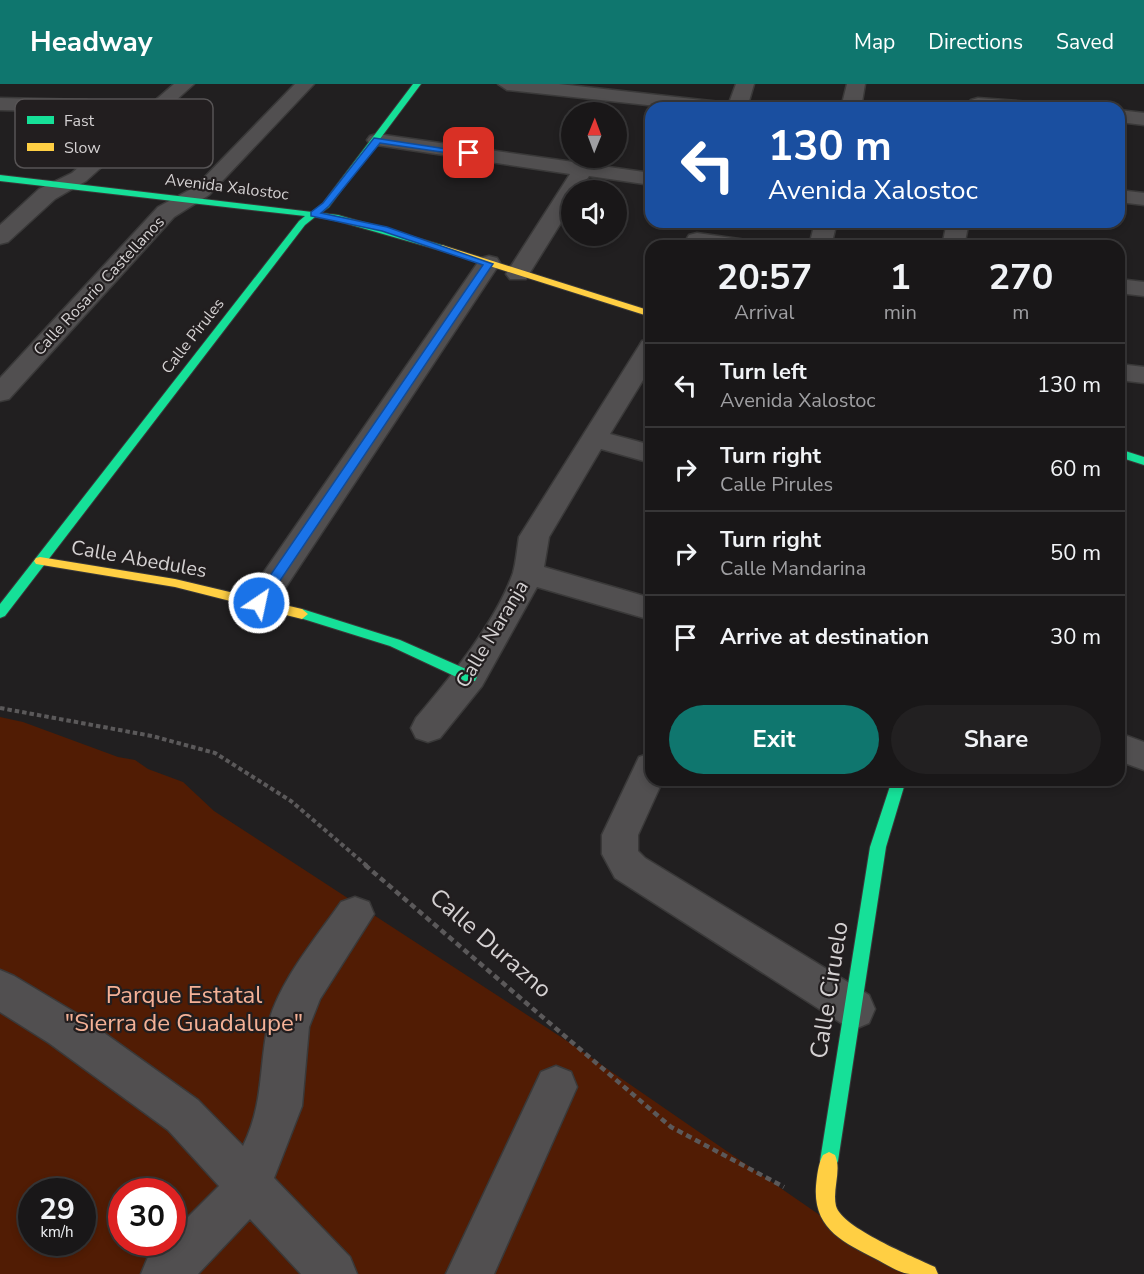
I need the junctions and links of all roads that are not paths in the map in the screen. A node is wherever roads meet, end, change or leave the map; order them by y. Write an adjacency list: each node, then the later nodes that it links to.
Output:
1 (185, 84): 8 (street)
2 (305, 84): 24 (street, Calle Rosario Castellanos)
3 (417, 84): 17 (street, Calle Pirules)
4 (507, 84): 9 (street)
5 (746, 84): 10 (street)
6 (856, 84): 11 (street)
7 (981, 84): 12 (street)
8 (168, 99)
9 (673, 102)
10 (739, 102)
11 (852, 102)
12 (978, 102)
13 (0, 104): 14 (street)
14 (15, 104)
15 (1125, 117): 16 (street)
16 (1144, 119)
17 (377, 140): 19 (street); 26 (street, Calle Pirules)
18 (89, 168): 22 (street)
19 (583, 169): 21 (street); 31 (street)
20 (0, 178): 22 (street, Avenida Xalostoc)
21 (645, 178)
22 (65, 184): 24 (street, Avenida Xalostoc); 28 (street)
23 (1125, 197): 25 (street)
24 (186, 199): 26 (street, Avenida Xalostoc); 38 (street, Calle Rosario Castellanos)
25 (1144, 199)
26 (314, 214): 30 (street, Avenida Xalostoc); 43 (street, Calle Pirules)
27 (698, 236): 29 (street)
28 (0, 237)
29 (717, 240)
30 (489, 264): 31 (street, Avenida Xalostoc); 45 (street)
31 (518, 274): 34 (street, Avenida Xalostoc)
32 (1125, 287): 33 (street)
33 (1144, 289)
34 (645, 312)
35 (645, 356): 39 (street, Calle Naranja)
36 (1125, 373): 37 (street)
37 (1144, 375)
38 (0, 393)
39 (595, 439): 40 (street); 44 (street, Calle Naranja)
40 (645, 452)
41 (1125, 455): 42 (street)
42 (1144, 461)
43 (40, 561): 45 (street, Calle Abedules); 47 (street, Calle Pirules)
44 (528, 573): 46 (street); 48 (street, Calle Naranja)
45 (259, 603): 48 (street, Calle Abedules)
46 (645, 607)
47 (0, 613)
48 (470, 677): 49 (street, Calle Naranja)
49 (428, 728)
50 (1125, 749): 51 (street)
51 (1144, 756)
52 (645, 780): 56 (street)
53 (898, 786): 56 (street, Calle Ciruelo)
54 (356, 914): 58 (street)
55 (0, 989): 58 (street)
56 (855, 1009): 62 (street, Calle Ciruelo)
57 (556, 1087): 61 (street)
58 (248, 1185): 59 (street); 60 (street)
59 (165, 1274)
60 (333, 1274)
61 (470, 1274)
62 (928, 1274)

